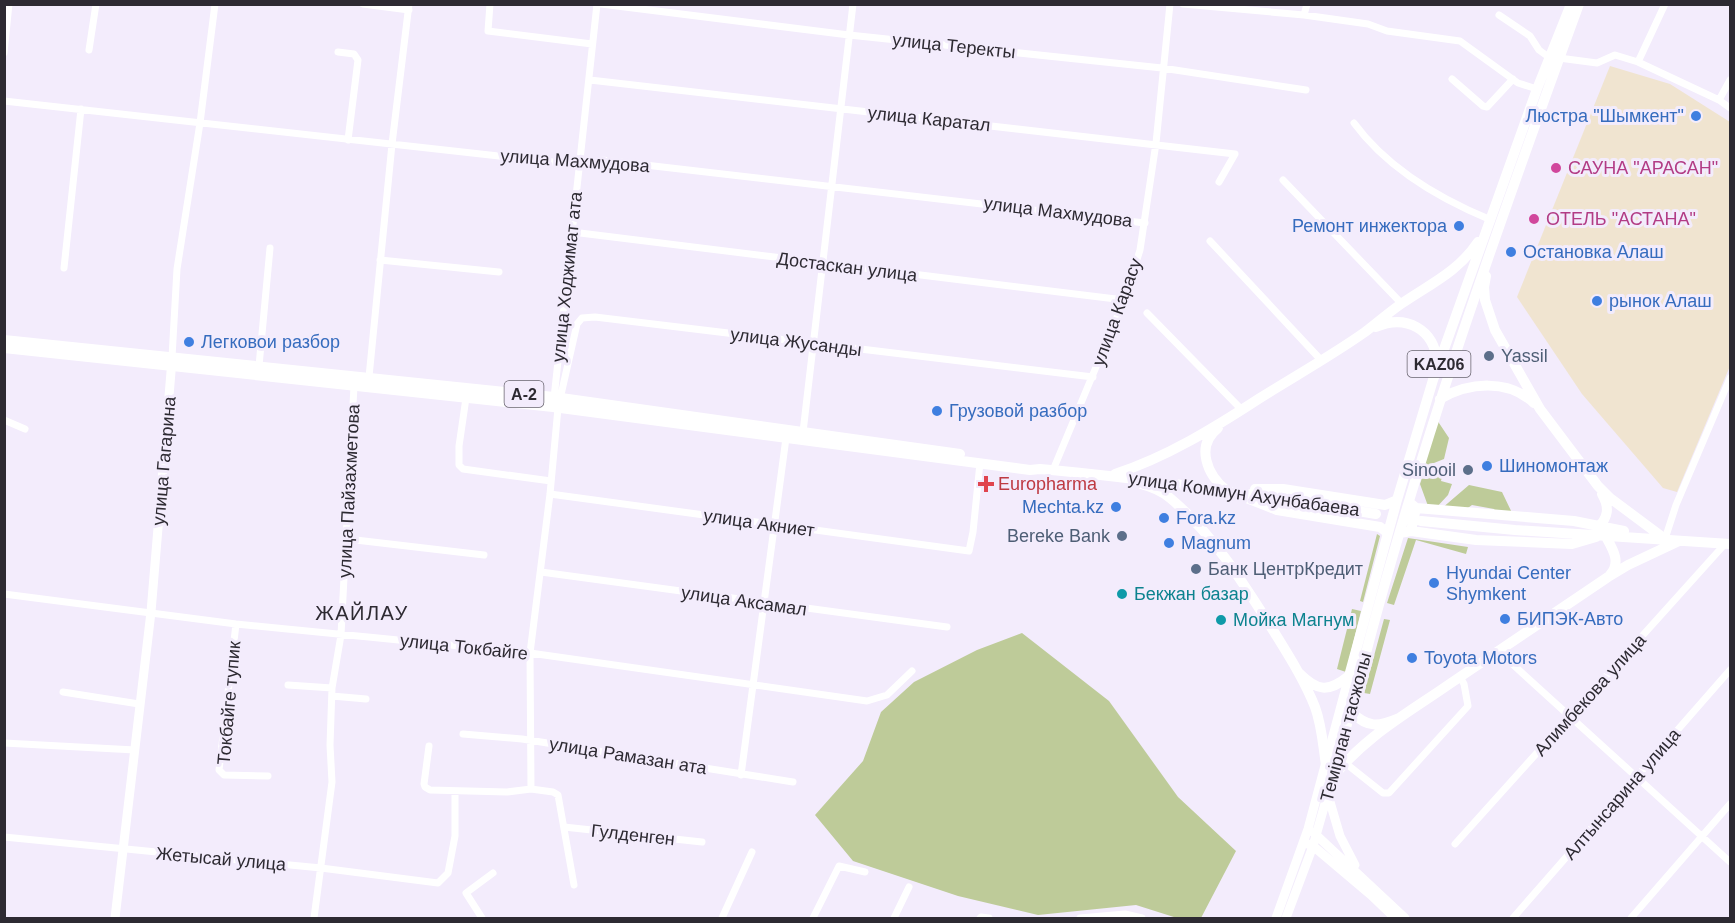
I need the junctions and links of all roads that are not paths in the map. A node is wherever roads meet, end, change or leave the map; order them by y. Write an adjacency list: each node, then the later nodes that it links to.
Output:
1 (9, 4): 21 (street)
2 (96, 4): 19 (street)
3 (216, 4): 36 (street, улица Гагарина)
4 (363, 4): 14 (street)
5 (490, 4): 18 (street)
6 (599, 4): 17 (street, улица Теректы); 18 (street, улица Ходжимат ата)
7 (853, 4): 17 (street)
8 (1170, 4): 24 (street, улица Карасу)
9 (1183, 4): 15 (street)
10 (1307, 4): 15 (street)
11 (1571, 4): 22 (highway, KАZ06)
12 (1579, 4): 22 (highway, KАZ06)
13 (1665, 4): 23 (street)
14 (409, 8): 40 (street)
15 (1304, 15): 26 (street)
16 (1499, 15): 22 (street)
17 (849, 35): 24 (street, улица Теректы); 35 (street)
18 (592, 44): 27 (street, улица Ходжимат ата)
19 (89, 50)
20 (338, 52): 38 (street)
21 (4, 53)
22 (1555, 58): 23 (street); 29 (highway, KАZ06); 49 (highway, KАZ06)
23 (1638, 62): 32 (street)
24 (1162, 68): 30 (street, улица Теректы); 39 (street, улица Карасу)
25 (1452, 79): 26 (street)
26 (1513, 79): 29 (street)
27 (590, 80): 35 (street, улица Каратал); 41 (street, улица Ходжимат ата)
28 (1731, 80): 32 (street)
29 (1537, 89): 46 (highway, KАZ06)
30 (1306, 90)
31 (4, 100): 34 (street, улица Махмудова)
32 (1719, 100): 33 (street)
33 (1731, 108)
34 (81, 109): 36 (street, улица Махмудова); 53 (street)
35 (841, 109): 39 (street, улица Каратал); 44 (street)
36 (200, 123): 38 (street, улица Махмудова); 63 (street, улица Гагарина)
37 (1354, 123): 46 (street)
38 (348, 140): 40 (street, улица Махмудова)
39 (1156, 143): 43 (street, улица Каратал); 45 (street, улица Карасу)
40 (392, 144): 41 (street, улица Махмудова); 51 (street)
41 (580, 165): 44 (street, улица Махмудова); 47 (street, улица Ходжимат ата)
42 (1282, 180): 56 (street)
43 (1219, 182)
44 (832, 186): 45 (street, улица Махмудова); 52 (street)
45 (1145, 222): 55 (street, улица Карасу)
46 (1489, 225): 56 (highway); 65 (highway, KАZ06)
47 (572, 232): 52 (street, Достаскан улица); 72 (street, улица Ходжимат ата)
48 (1210, 241): 62 (street)
49 (1494, 242): 71 (highway, KАZ06); 73 (highway, KАZ06)
50 (270, 248): 64 (street)
51 (380, 260): 54 (street); 66 (street)
52 (822, 264): 55 (street, Достаскан улица); 60 (street)
53 (64, 268)
54 (499, 272)
55 (1124, 300): 67 (street, улица Карасу)
56 (1402, 304): 58 (highway)
57 (1147, 313): 74 (street)
58 (1365, 332): 62 (highway); 65 (highway)
59 (4, 340): 63 (highway, A-2)
60 (813, 344): 67 (street, улица Жусанды); 72 (street, улица Жусанды); 77 (street)
61 (4, 348): 63 (highway, A-2)
62 (1321, 360): 74 (highway)
63 (172, 362): 64 (highway, A-2); 69 (highway, A-2); 107 (main road, улица Гагарина)
64 (259, 366): 66 (highway, A-2)
65 (1437, 368): 88 (highway, KАZ06)
66 (369, 377): 72 (highway, A-2)
67 (1093, 377): 81 (street, улица Карасу)
68 (1731, 378): 99 (street)
69 (354, 386): 70 (highway, A-2); 98 (street, улица Пайзахметова)
70 (466, 398): 72 (highway, A-2); 83 (street)
71 (1440, 399): 73 (highway); 90 (highway, KАZ06)
72 (556, 402): 77 (highway, A-2); 78 (highway, A-2); 83 (street, улица Ходжимат ата)
73 (1540, 409): 85 (highway, KАZ06)
74 (1237, 413): 82 (highway); 86 (highway)
75 (4, 420): 76 (street)
76 (25, 429)
77 (803, 432): 80 (highway, A-2)
78 (786, 438): 79 (highway, A-2); 94 (street)
79 (980, 463): 80 (highway, A-2); 94 (street, улица Акниет)
80 (1015, 465): 81 (highway, улица Коммун Ахунбабаева / A-2)
81 (1053, 470): 82 (highway, улица Коммун Ахунбабаева / A-2)
82 (1109, 475): 84 (highway, улица Коммун Ахунбабаева / A-2); 91 (highway)
83 (551, 481): 87 (street, улица Ходжимат ата)
84 (1198, 486): 86 (highway, улица Коммун Ахунбабаева); 91 (highway)
85 (1598, 486): 96 (highway); 99 (highway, KАZ06)
86 (1225, 490): 89 (highway); 92 (highway, улица Коммун Ахунбабаева); 95 (highway)
87 (550, 494): 94 (street, улица Акниет); 103 (street, улица Ходжимат ата)
88 (1397, 500): 89 (highway); 95 (highway, KАZ06)
89 (1385, 504): 95 (highway)
90 (1413, 505): 96 (highway); 97 (highway, KАZ06)
91 (1185, 512): 115 (highway)
92 (1376, 514)
93 (1421, 521): 96 (highway, KАZ06)
94 (774, 525): 106 (street)
95 (1384, 530): 116 (highway, Темірлан тасжолы / KАZ06)
96 (1603, 530): 97 (highway); 99 (highway, KАZ06); 104 (highway)
97 (1406, 532): 124 (highway, Темірлан тасжолы / KАZ06)
98 (347, 539): 102 (street); 110 (street, улица Пайзахметова)
99 (1665, 539): 100 (highway, KАZ06)
100 (1679, 541): 101 (highway, KАZ06); 104 (highway)
101 (1728, 546): 125 (street, Алимбекова улица)
102 (484, 555)
103 (541, 572): 106 (street, улица Аксамал); 112 (street, улица Ходжимат ата)
104 (1608, 577): 111 (highway)
105 (4, 594): 107 (street, улица Токбайге)
106 (764, 604): 109 (street, улица Аксамал); 119 (street)
107 (151, 612): 108 (street, улица Токбайге); 123 (main road, улица Гагарина)
108 (236, 624): 110 (street, улица Токбайге); 135 (street, Токбайге тупик)
109 (947, 627)
110 (341, 635): 112 (street, улица Токбайге); 121 (street, улица Пайзахметова)
111 (1498, 651): 117 (highway); 125 (street)
112 (530, 653): 119 (street, улица Токбайге); 128 (street, улица Ходжимат ата)
113 (1731, 670): 136 (street, Алтынсарина улица)
114 (912, 671): 119 (street, улица Токбайге)
115 (1299, 673): 116 (highway); 133 (highway)
116 (1349, 676): 133 (main road, Темірлан тасжолы)
117 (1460, 677): 126 (highway); 132 (street)
118 (288, 685): 121 (street)
119 (753, 686): 134 (street)
120 (63, 692): 123 (street)
121 (332, 692): 122 (street); 153 (street, улица Пайзахметова)
122 (366, 699)
123 (139, 704): 131 (main road, улица Гагарина)
124 (1351, 712): 126 (highway); 138 (main road, Темірлан тасжолы)
125 (1571, 717): 136 (street); 148 (street, Алимбекова улица)
126 (1400, 718): 132 (highway)
127 (463, 734): 128 (street, улица Рамазан ата)
128 (531, 741): 134 (street, улица Рамазан ата); 139 (street, улица Ходжимат ата)
129 (4, 743): 131 (street)
130 (429, 746): 140 (street)
131 (135, 750): 150 (main road, улица Гагарина)
132 (1344, 762): 138 (highway)
133 (1326, 765): 143 (main road, Темірлан тасжолы)
134 (741, 775): 137 (street, улица Рамазан ата)
135 (268, 776)
136 (1636, 777): 144 (street); 171 (street, Алтынсарина улица)
137 (793, 782)
138 (1329, 787): 143 (main road, Темірлан тасжолы); 156 (main road)
139 (531, 789): 140 (street); 142 (street)
140 (455, 792): 153 (street, Жетысай улица)
141 (1731, 804): 144 (street)
142 (564, 827): 146 (street, Гулденген); 157 (street)
143 (1312, 832): 147 (main road, Темірлан тасжолы); 149 (main road, Темірлан тасжолы); 156 (main road)
144 (1704, 836): 152 (street); 172 (street)
145 (4, 837): 150 (street, Жетысай улица)
146 (702, 842)
147 (1303, 842): 149 (main road); 167 (main road, Темірлан тасжолы)
148 (1455, 844)
149 (1313, 846): 168 (main road, Темірлан тасжолы); 169 (main road)
150 (123, 850): 153 (street, Жетысай улица); 159 (main road, улица Гагарина)
151 (752, 852): 162 (street)
152 (1731, 862)
153 (321, 868): 160 (street, улица Пайзахметова)
154 (865, 872): 163 (street)
155 (493, 873): 161 (street)
156 (1363, 877): 170 (main road)
157 (574, 885)
158 (909, 887): 164 (street)
159 (115, 918)
160 (314, 918)
161 (482, 918)
162 (722, 918)
163 (813, 918)
164 (894, 918)
165 (1080, 918): 166 (street)
166 (1142, 918)
167 (1276, 918)
168 (1286, 918)
169 (1395, 918)
170 (1405, 918)
171 (1513, 918)
172 (1631, 918)

